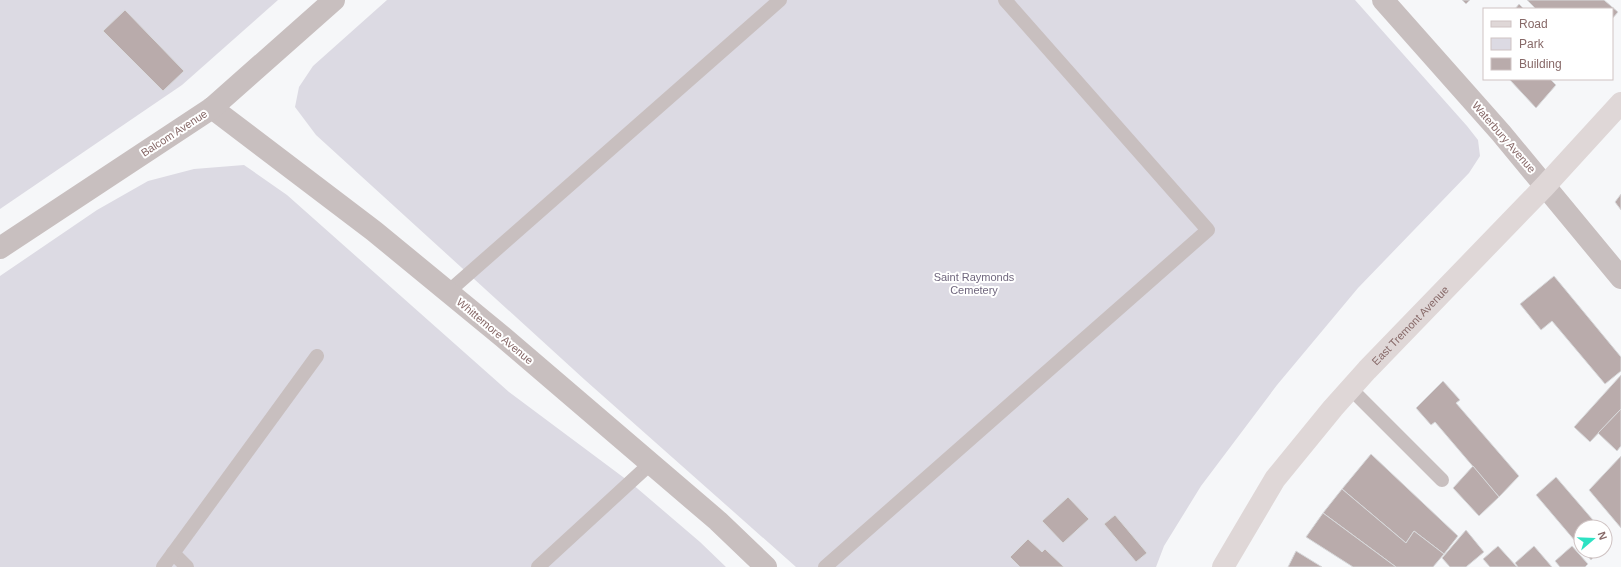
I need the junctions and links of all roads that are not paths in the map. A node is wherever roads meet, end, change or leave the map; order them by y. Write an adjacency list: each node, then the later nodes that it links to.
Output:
1 (334, 0): 6 (street, Balcom Avenue)
2 (780, 0): 10 (lane)
3 (1005, 0): 20 (lane)
4 (1383, 0): 7 (street, Waterbury Avenue)
5 (1621, 103): 7 (main road, East Tremont Avenue)
6 (212, 108): 8 (street, Balcom Avenue); 10 (street, Whittemore Avenue)
7 (1546, 186): 9 (street, Waterbury Avenue); 12 (main road, East Tremont Avenue)
8 (0, 248)
9 (1621, 278)
10 (448, 292): 13 (street, Whittemore Avenue)
11 (317, 356): 15 (lane)
12 (1350, 388): 14 (lane); 21 (main road, East Tremont Avenue)
13 (650, 464): 18 (lane); 19 (street, Whittemore Avenue)
14 (1442, 480)
15 (173, 553): 16 (lane); 17 (lane)
16 (163, 567)
17 (187, 567)
18 (538, 567)
19 (766, 567)
20 (825, 567)
21 (1223, 567)

